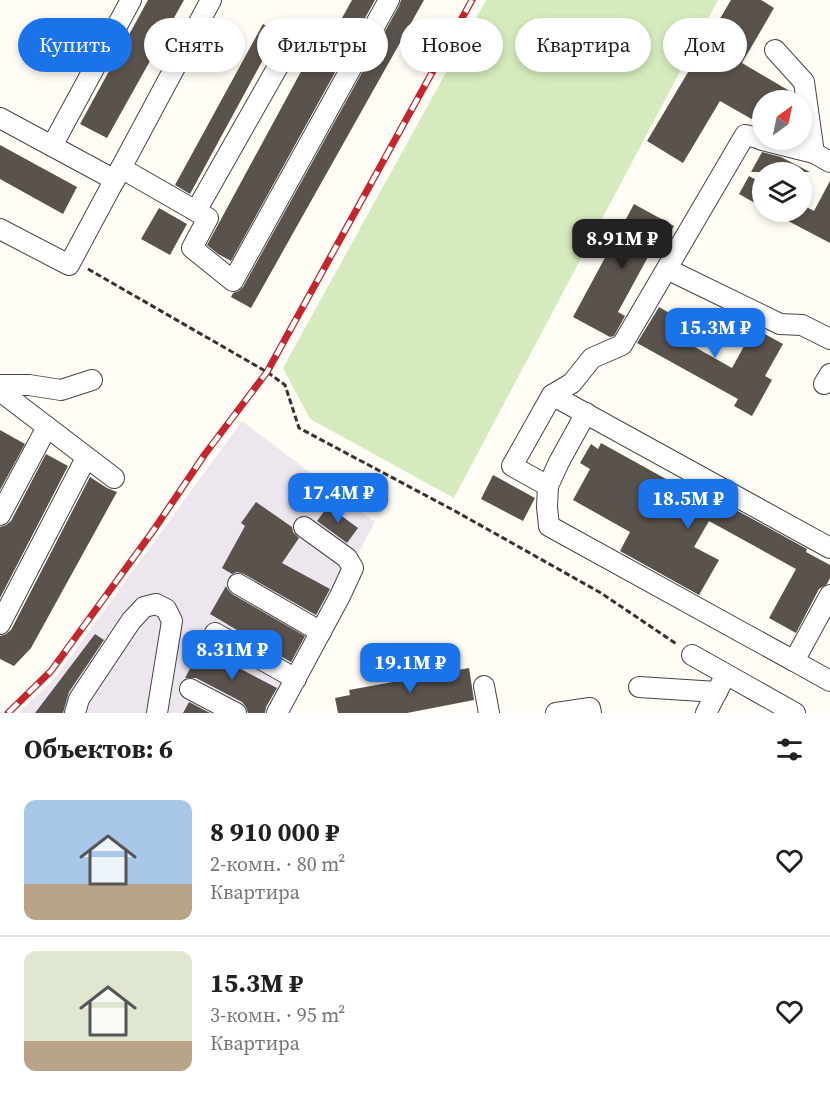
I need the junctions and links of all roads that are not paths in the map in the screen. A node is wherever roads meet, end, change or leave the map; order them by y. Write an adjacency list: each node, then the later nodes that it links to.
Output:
1 (131, 0): 8 (street)
2 (211, 0): 11 (street)
3 (389, 0): 12 (street)
4 (774, 50): 10 (street)
5 (275, 72): 12 (street)
6 (0, 118): 8 (street)
7 (752, 137): 14 (street)
8 (52, 146): 11 (street)
9 (799, 150): 10 (street)
10 (822, 157)
11 (118, 174): 12 (street); 13 (street)
12 (196, 211)
13 (0, 229)
14 (667, 269): 15 (street); 17 (street)
15 (830, 339)
16 (92, 380): 18 (street)
17 (552, 395): 19 (street); 23 (street)
18 (2, 396): 20 (street)
19 (586, 413): 23 (street); 26 (street)
20 (47, 427): 21 (street); 24 (street)
21 (86, 458): 22 (street); 29 (street)
22 (114, 478)
23 (548, 486): 33 (street)
24 (0, 515)
25 (304, 526): 30 (street)
26 (830, 548)
27 (238, 584): 30 (street)
28 (830, 595): 33 (street)
29 (0, 624)
30 (321, 632): 35 (street)
31 (215, 633): 35 (street)
32 (693, 655): 34 (street)
33 (794, 661): 36 (street)
34 (726, 674): 40 (street); 49 (street)
35 (296, 679): 41 (street)
36 (830, 681)
37 (484, 686): 45 (street)
38 (639, 687): 40 (street)
39 (190, 689): 44 (street)
40 (717, 692): 48 (street)
41 (282, 711)
42 (75, 713): 43 (street)
43 (157, 713)
44 (236, 713)
45 (489, 713)
46 (556, 713): 47 (street)
47 (591, 713)
48 (706, 713)
49 (795, 713)

